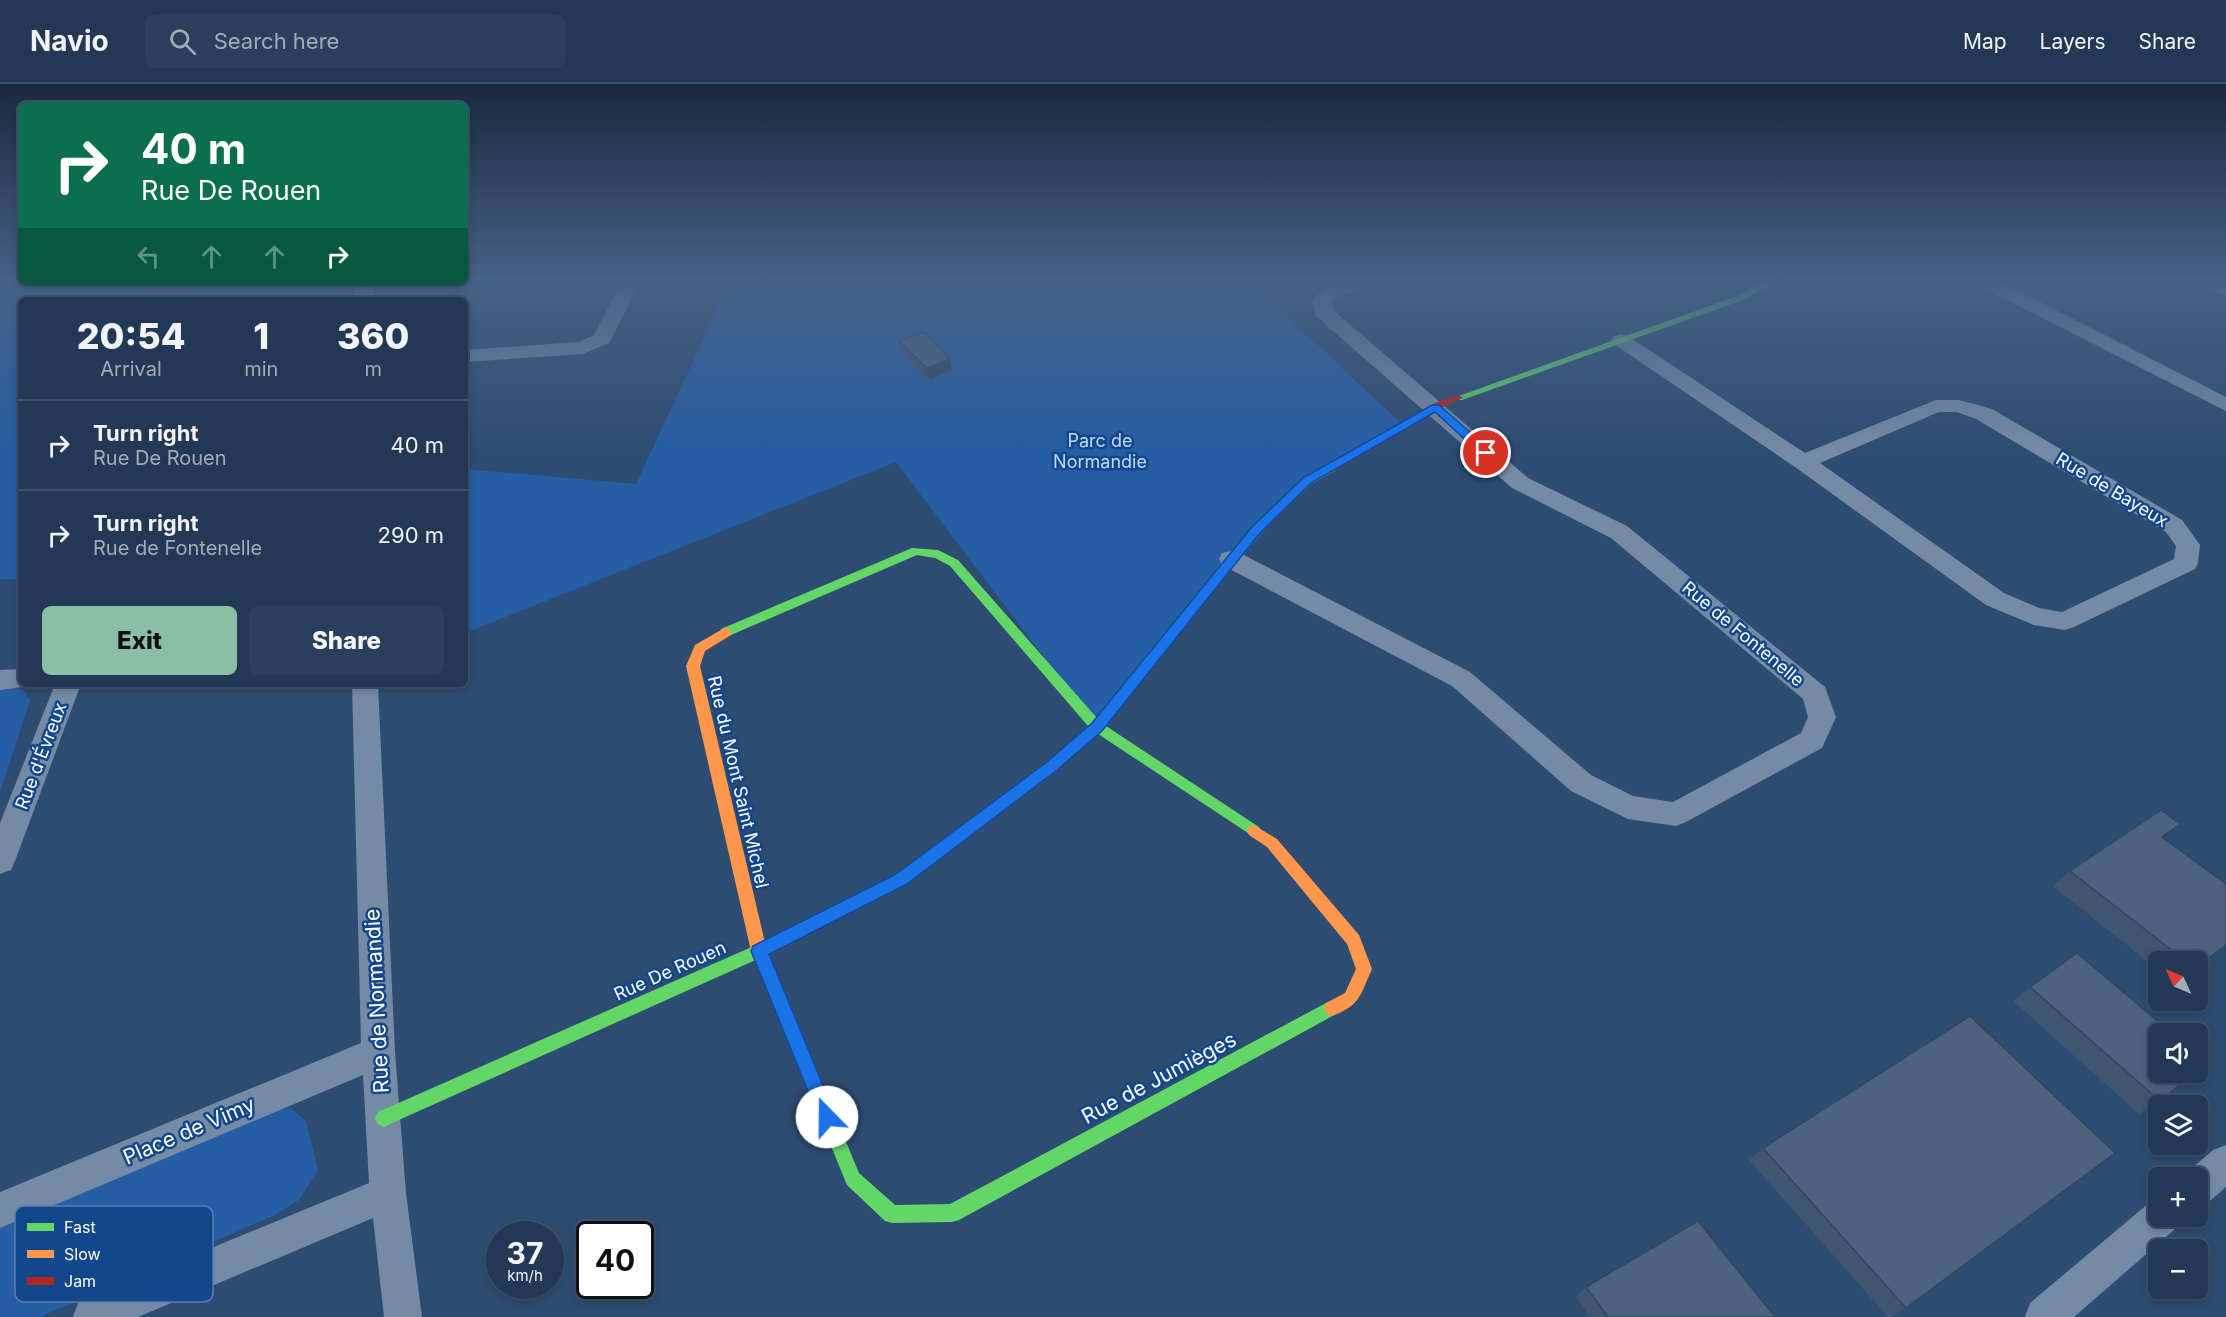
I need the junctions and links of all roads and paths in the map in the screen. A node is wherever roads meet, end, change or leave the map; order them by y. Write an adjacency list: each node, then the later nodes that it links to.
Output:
1 (602, 339): 6 (street)
2 (1354, 339): 8 (street, Rue de Fontenelle)
3 (1625, 339): 5 (street, Rue De Rouen)
4 (2096, 339): 7 (street)
5 (1621, 340): 8 (street, Rue De Rouen); 9 (street, Rue de Bayeux)
6 (468, 356)
7 (2226, 405)
8 (1435, 407): 10 (street, Rue De Rouen); 10 (street, Rue de Fontenelle)
9 (1803, 462): 9 (street, Rue de Bayeux)
10 (1231, 559): 15 (street, Rue De Rouen)
11 (0, 680): 12 (street)
12 (18, 680)
13 (67, 687): 16 (street, Rue d'Évreux)
14 (365, 687): 18 (street, Rue de Normandie)
15 (1097, 727): 17 (street, Rue De Rouen); 17 (street, Rue du Mont Saint Michel); 17 (street, Rue de Jumièges)
16 (0, 861)
17 (759, 951): 19 (street, Rue De Rouen)
18 (378, 1052): 19 (street, Rue de Normandie); 23 (street, Place de Vimy)
19 (384, 1118): 22 (street, Rue de Normandie)
20 (2226, 1163): 21 (street)
21 (2208, 1178)
22 (388, 1193): 25 (street); 28 (street, Rue de Normandie)
23 (0, 1210)
24 (2149, 1227): 29 (street)
25 (213, 1266)
26 (128, 1302): 27 (street)
27 (92, 1317)
28 (403, 1317)
29 (2043, 1317)

